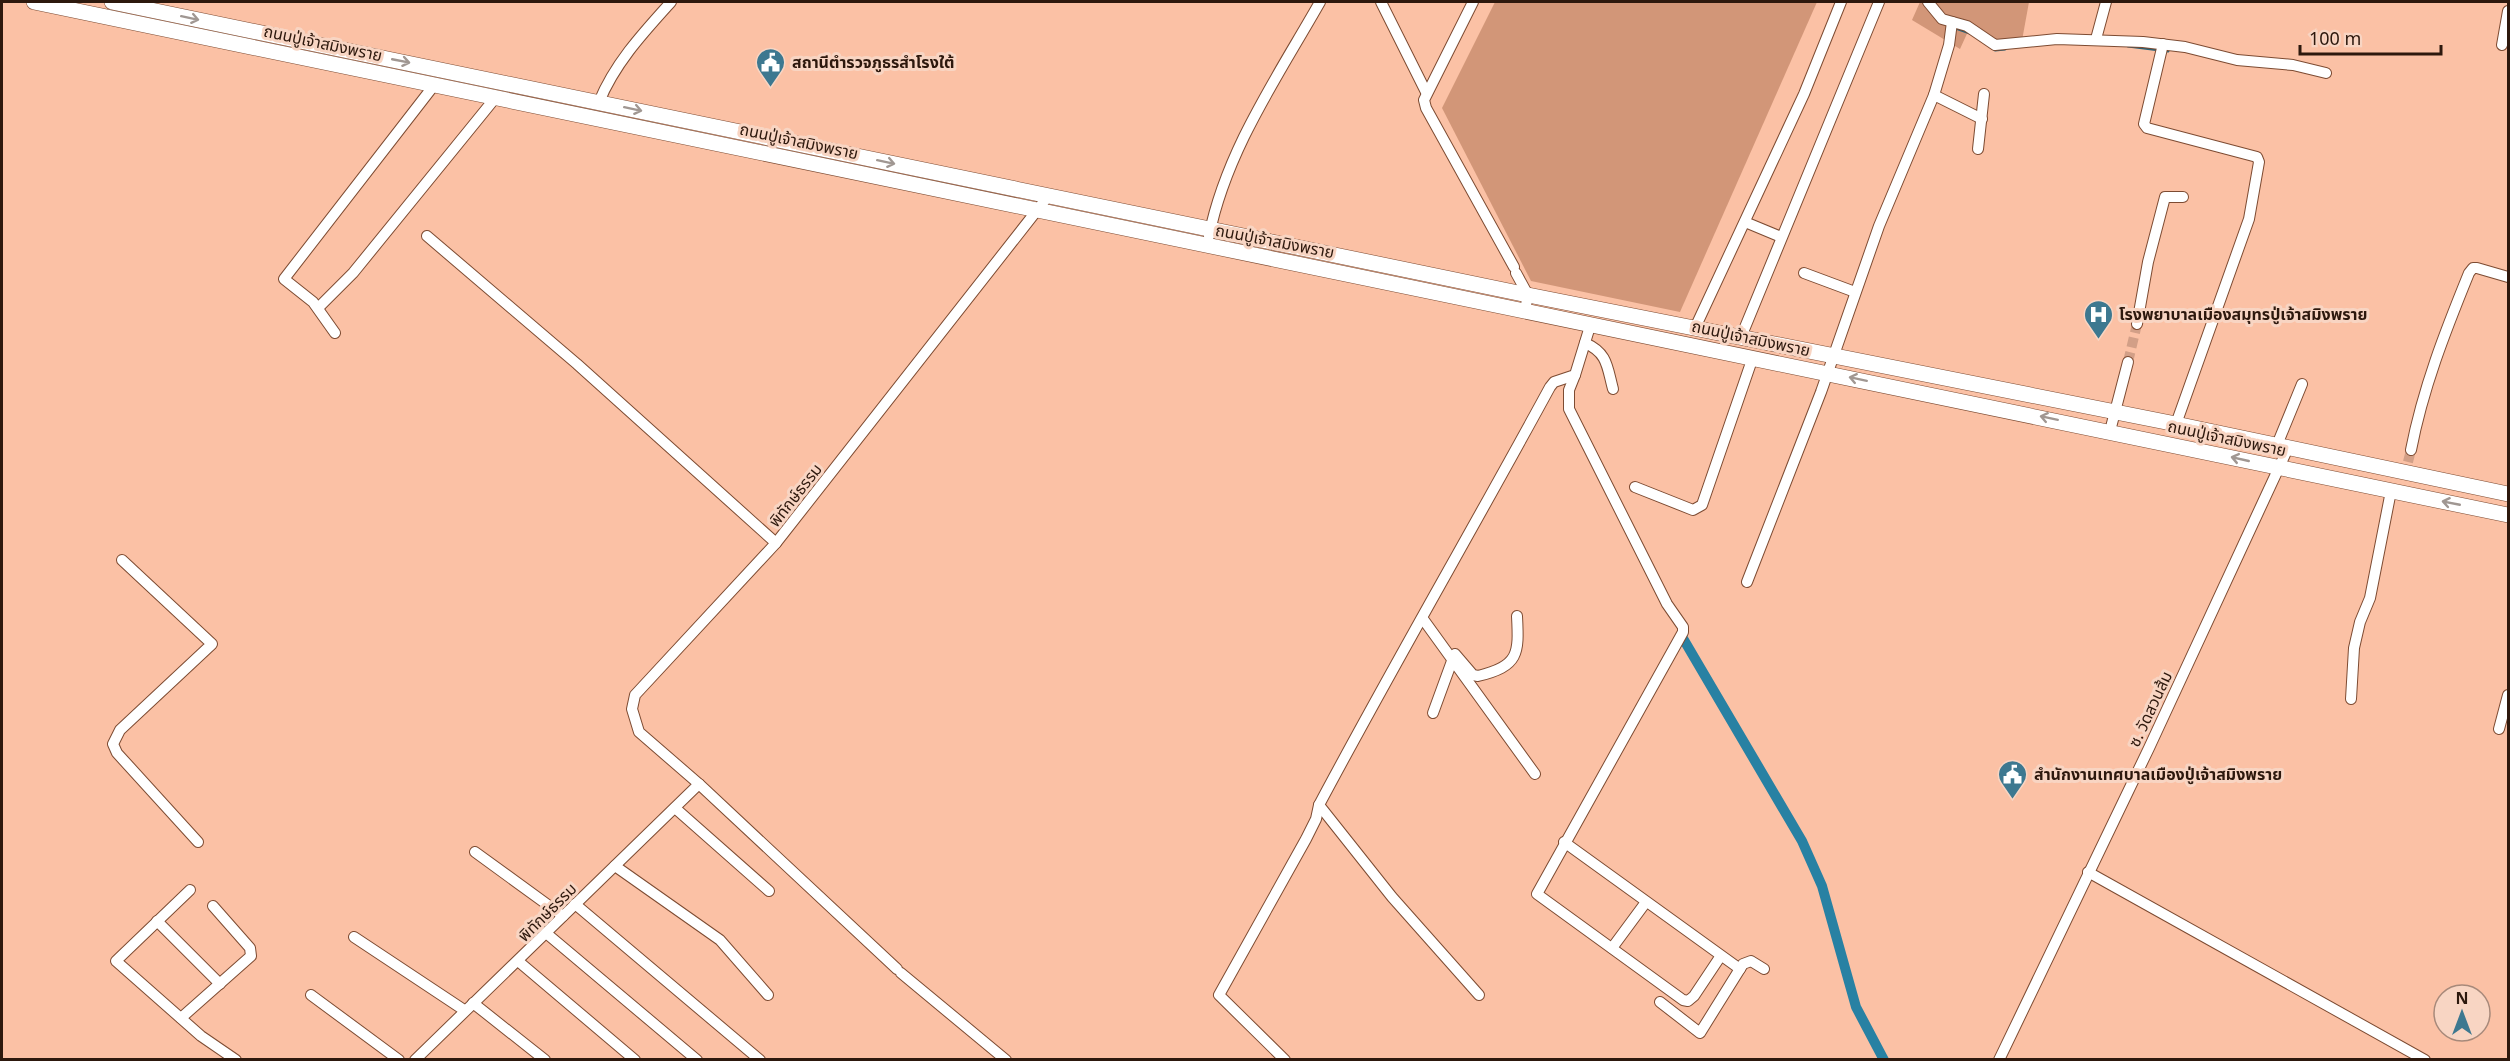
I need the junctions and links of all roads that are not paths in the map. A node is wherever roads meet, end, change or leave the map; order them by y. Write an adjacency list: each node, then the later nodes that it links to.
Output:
1 (34, 2): 10 (main road, ถนนปู่เจ้าสมิงพราย)
2 (671, 2): 22 (street)
3 (1320, 2): 30 (street)
4 (1381, 2): 18 (street)
5 (1473, 2): 18 (street)
6 (1841, 2): 29 (street)
7 (1879, 2): 32 (street)
8 (1928, 2): 12 (street)
9 (2106, 2): 13 (street)
10 (114, 6): 17 (main road, ถนนปู่เจ้าสมิงพราย); 22 (main road, ถนนปู่เจ้าสมิงพราย, one-way to 22)
11 (2508, 11): 14 (street)
12 (1950, 25): 13 (street); 20 (street)
13 (2096, 39): 15 (street)
14 (2502, 45)
15 (2163, 48): 16 (street); 53 (street)
16 (2326, 73)
17 (435, 84): 21 (main road, ถนนปู่เจ้าสมิงพราย); 38 (street)
18 (1426, 92): 37 (street)
19 (1984, 94): 23 (street)
20 (1934, 95): 23 (street); 36 (street)
21 (496, 97): 22 (main road, ถนนปู่เจ้าสมิงพราย); 38 (street)
22 (597, 109): 24 (main road, ถนนปู่เจ้าสมิงพราย)
23 (1982, 119): 25 (street)
24 (753, 142): 26 (main road, ถนนปู่เจ้าสมิงพราย, one-way to 26); 28 (main road, ถนนปู่เจ้าสมิงพราย)
25 (1978, 149)
26 (1049, 195): 28 (street, พิทักษ์ธรรม); 30 (main road, ถนนปู่เจ้าสมิงพราย)
27 (2184, 197): 40 (street)
28 (1037, 209): 33 (main road, ถนนปู่เจ้าสมิงพราย); 62 (street, พิทักษ์ธรรม)
29 (1745, 222): 32 (street); 41 (street)
30 (1210, 230): 33 (street); 37 (main road, ถนนปู่เจ้าสมิงพราย)
31 (427, 236): 62 (street)
32 (1781, 237): 43 (street)
33 (1207, 246): 37 (main road, ถนนปู่เจ้าสมิงพราย)
34 (1804, 273): 36 (street)
35 (2508, 277): 56 (street)
36 (1855, 292): 45 (street)
37 (1527, 302): 39 (main road, ถนนปู่เจ้าสมิงพราย); 41 (main road, ถนนปู่เจ้าสมิงพราย)
38 (318, 308): 42 (street)
39 (1591, 323): 44 (street); 46 (main road, ถนนปู่เจ้าสมิงพราย)
40 (2137, 324)
41 (1695, 328): 43 (main road, ถนนปู่เจ้าสมิงพราย)
42 (335, 333)
43 (1741, 337): 45 (main road, ถนนปู่เจ้าสมิงพราย)
44 (1585, 343): 49 (street); 51 (street)
45 (1833, 356): 48 (street); 52 (main road, ถนนปู่เจ้าสมิงพราย)
46 (1753, 357): 48 (main road, ถนนปู่เจ้าสมิงพราย); 58 (street)
47 (2127, 362): 52 (street)
48 (1828, 372): 54 (main road, ถนนปู่เจ้าสมิงพราย, one-way to 48); 64 (street)
49 (1575, 375): 66 (street); 78 (street)
50 (2302, 384): 55 (street, ซ. วัดสวนส้ม)
51 (1613, 389)
52 (2115, 412): 53 (main road, ถนนปู่เจ้าสมิงพราย); 54 (street)
53 (2176, 424): 55 (main road, ถนนปู่เจ้าสมิงพราย)
54 (2110, 431): 57 (main road, ถนนปู่เจ้าสมิงพราย, one-way to 54)
55 (2283, 447): 57 (street, ซ. วัดสวนส้ม); 60 (main road, ถนนปู่เจ้าสมิงพราย)
56 (2411, 450)
57 (2279, 468): 59 (main road, ถนนปู่เจ้าสมิงพราย); 81 (street, ซ. วัดสวนส้ม)
58 (1635, 487)
59 (2391, 491): 61 (main road, ถนนปู่เจ้าสมิงพราย, one-way to 59); 70 (street)
60 (2508, 494)
61 (2508, 514)
62 (776, 543): 74 (street, พิทักษ์ธรรม)
63 (122, 560): 77 (street)
64 (1747, 582)
65 (1517, 616): 67 (street)
66 (1423, 619): 67 (street); 75 (street)
67 (1440, 644): 68 (street)
68 (1452, 661): 71 (street); 73 (street)
69 (2508, 695): 72 (street)
70 (2351, 699)
71 (1432, 713)
72 (2499, 729)
73 (1535, 774)
74 (699, 784): 76 (street, พิทักษ์ธรรม); 110 (street, พิทักษ์ธรรม)
75 (1319, 805): 97 (street); 111 (street)
76 (675, 808): 80 (street, พิทักษ์ธรรม); 83 (street)
77 (198, 842)
78 (1564, 842): 84 (street); 91 (street)
79 (475, 852): 87 (street)
80 (615, 866): 85 (street, พิทักษ์ธรรม); 99 (street)
81 (2088, 872): 112 (street, ซ. วัดสวนส้ม); 113 (street)
82 (190, 890): 88 (street)
83 (769, 891)
84 (1646, 902): 91 (street); 92 (street)
85 (575, 904): 87 (street, พิทักษ์ธรรม); 109 (street)
86 (213, 906): 96 (street)
87 (563, 916): 89 (street, พิทักษ์ธรรม)
88 (157, 921): 96 (street); 102 (street)
89 (546, 933): 93 (street, พิทักษ์ธรรม); 108 (street)
90 (354, 937): 101 (street)
91 (1612, 948): 92 (street)
92 (1720, 957): 94 (street)
93 (518, 962): 101 (street, พิทักษ์ธรรม); 107 (street)
94 (1740, 969): 95 (street); 100 (street)
95 (1764, 969)
96 (220, 984): 102 (street)
97 (1479, 994)
98 (311, 995): 105 (street)
99 (768, 996)
100 (1660, 1002)
101 (469, 1007): 103 (street, พิทักษ์ธรรม); 106 (street)
102 (181, 1018): 104 (street)
103 (423, 1057)
104 (236, 1059)
105 (399, 1059)
106 (545, 1059)
107 (635, 1059)
108 (697, 1059)
109 (760, 1059)
110 (1006, 1059)
111 (1285, 1059)
112 (1999, 1059)
113 (2425, 1059)

